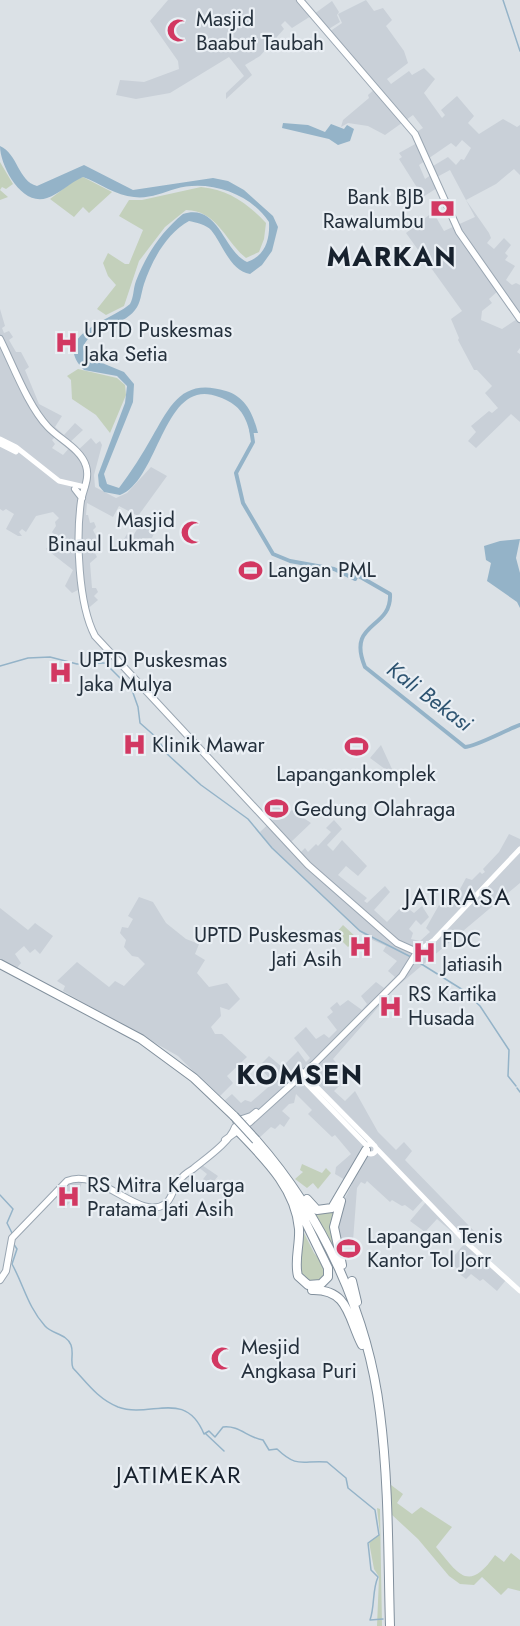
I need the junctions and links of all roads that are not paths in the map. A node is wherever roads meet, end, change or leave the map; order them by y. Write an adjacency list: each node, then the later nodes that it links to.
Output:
1 (298, 0): 2 (main road)
2 (520, 319)
3 (0, 339): 5 (main road)
4 (0, 442): 5 (main road)
5 (80, 489): 7 (main road)
6 (520, 849): 7 (main road)
7 (413, 956): 10 (main road); 10 (main road)
8 (0, 964): 11 (highway)
9 (0, 970): 11 (highway)
10 (301, 1077): 11 (main road); 11 (main road); 13 (main road)
11 (235, 1126): 12 (highway, bridge); 14 (highway); 16 (main road); 19 (highway)
12 (256, 1142): 13 (highway); 14 (highway); 19 (highway)
13 (372, 1149): 15 (highway); 17 (main road)
14 (286, 1184): 19 (highway)
15 (339, 1252): 18 (highway); 18 (highway)
16 (0, 1280)
17 (520, 1291)
18 (354, 1294): 19 (highway)
19 (363, 1343): 20 (highway)
20 (388, 1626)

